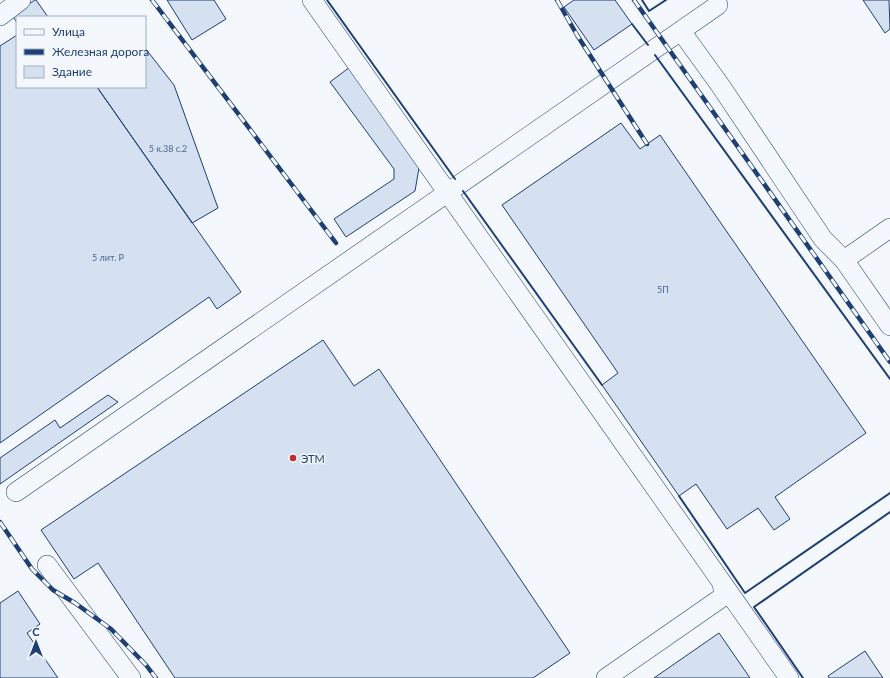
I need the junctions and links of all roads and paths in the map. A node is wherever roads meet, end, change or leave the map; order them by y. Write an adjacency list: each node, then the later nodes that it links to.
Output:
1 (21, 0): 4 (lane)
2 (312, 0): 6 (lane)
3 (718, 5): 5 (lane)
4 (0, 16)
5 (681, 31): 6 (lane); 8 (lane)
6 (447, 193): 10 (lane); 12 (lane)
7 (890, 228): 8 (lane)
8 (844, 260): 9 (lane)
9 (890, 326)
10 (16, 492)
11 (47, 565): 13 (lane)
12 (722, 583): 14 (lane); 15 (lane)
13 (131, 678)
14 (606, 678)
15 (789, 678)

